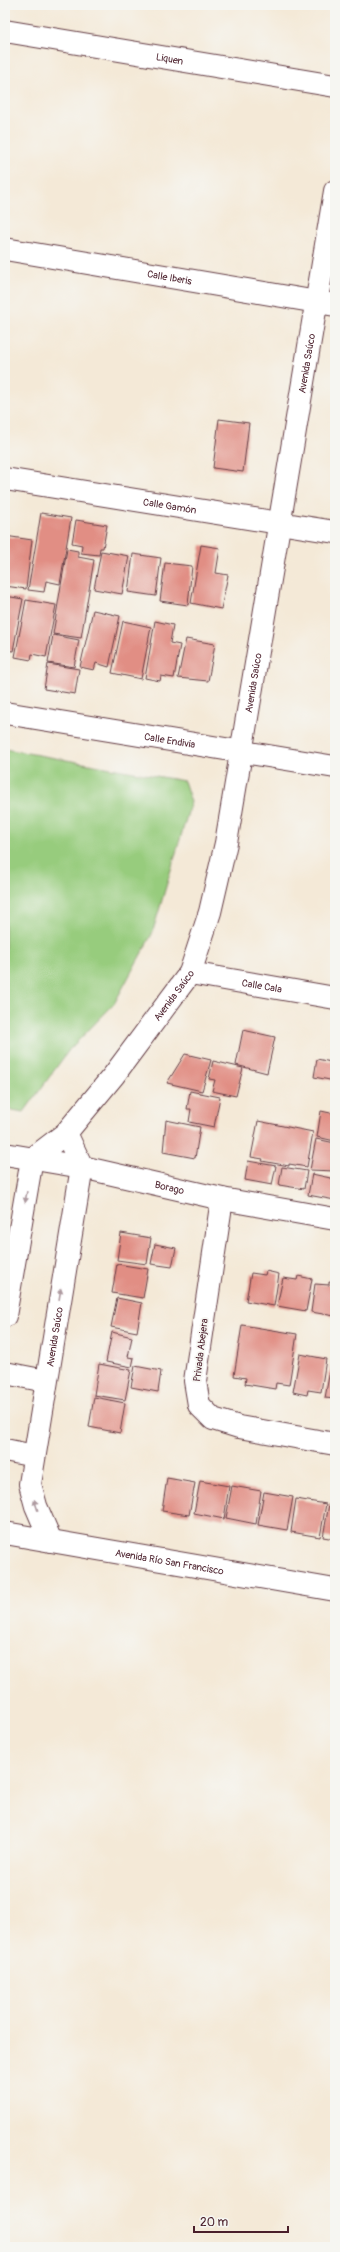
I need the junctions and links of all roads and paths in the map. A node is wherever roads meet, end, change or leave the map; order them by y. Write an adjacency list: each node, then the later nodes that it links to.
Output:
1 (5, 31): 2 (street, Liquen)
2 (335, 86)
3 (335, 191): 5 (street, Avenida Saúco)
4 (5, 249): 5 (street, Calle Iberis)
5 (325, 304): 7 (street, Avenida Saúco)
6 (5, 479): 7 (street, Calle Gamón)
7 (279, 522): 8 (street, Calle Gamón); 10 (street, Avenida Saúco)
8 (335, 532)
9 (5, 713): 10 (street, Calle Endivia)
10 (241, 751): 11 (street, Calle Endivia); 12 (street, Avenida Saúco)
11 (335, 767)
12 (190, 973): 13 (street, Calle Cala); 14 (street, Avenida Saúco)
13 (335, 998)
14 (66, 1133): 16 (street, Avenida Saúco); 17 (street)
15 (5, 1154): 16 (street, Borago)
16 (32, 1158): 17 (street, Borago); 20 (street, one-way to 20)
17 (82, 1167): 18 (street, Borago); 22 (street, Avenida Saúco, one-way to 17)
18 (222, 1199): 19 (street, Borago); 23 (street, Privada Abejera)
19 (335, 1219)
20 (5, 1316)
21 (5, 1373): 22 (street)
22 (46, 1381): 25 (street, Avenida Saúco)
23 (335, 1444)
24 (5, 1450): 25 (street)
25 (34, 1456): 27 (street, Avenida Saúco, one-way to 25)
26 (5, 1533): 27 (street, Avenida Río San Francisco)
27 (51, 1541): 28 (street, Avenida Río San Francisco)
28 (335, 1590)

